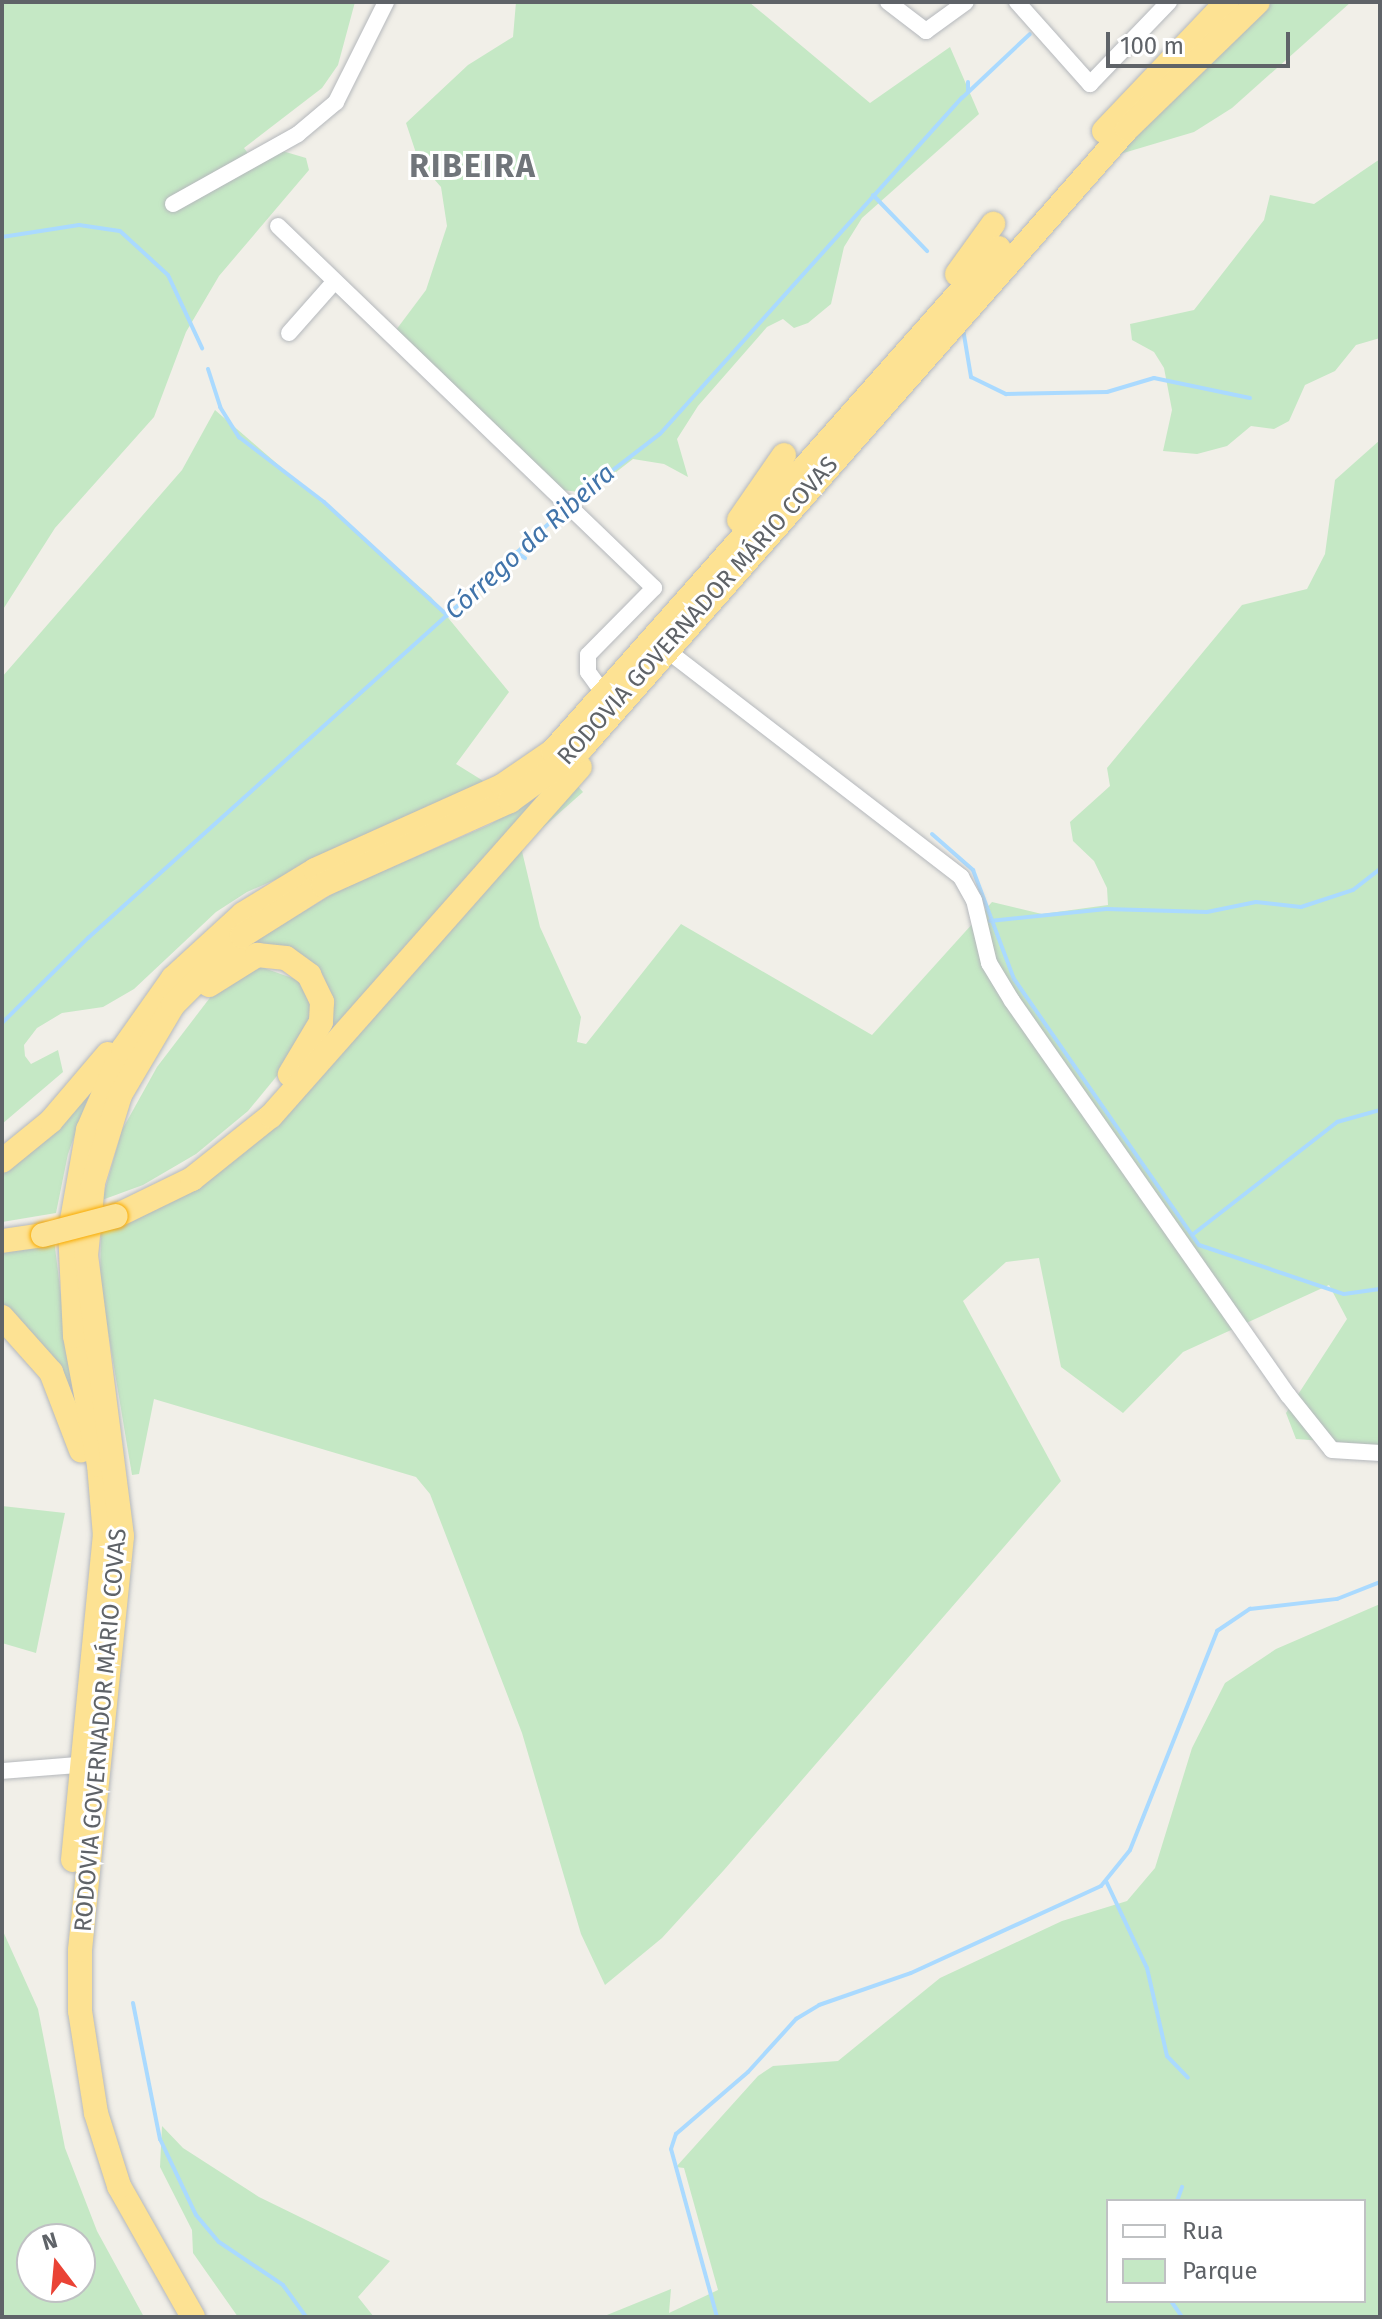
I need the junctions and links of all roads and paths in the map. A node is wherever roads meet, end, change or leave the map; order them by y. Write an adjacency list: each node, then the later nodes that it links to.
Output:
1 (386, 2): 8 (street)
2 (888, 2): 3 (street)
3 (966, 2)
4 (1017, 2): 5 (street)
5 (1169, 2)
6 (1227, 2): 13 (highway, RODOVIA GOVERNADOR MÁRIO COVAS)
7 (1258, 2): 15 (highway, RODOVIA GOVERNADOR MÁRIO COVAS)
8 (173, 204)
9 (993, 224): 13 (highway)
10 (278, 226): 11 (street)
11 (335, 281): 12 (street); 18 (street)
12 (289, 333)
13 (896, 359): 16 (highway, RODOVIA GOVERNADOR MÁRIO COVAS)
14 (784, 455): 16 (highway)
15 (724, 582): 17 (highway); 21 (highway, RODOVIA GOVERNADOR MÁRIO COVAS)
16 (673, 613): 18 (highway, RODOVIA GOVERNADOR MÁRIO COVAS)
17 (673, 655): 22 (highway); 27 (street)
18 (605, 695): 19 (highway, RODOVIA GOVERNADOR MÁRIO COVAS)
19 (196, 953): 20 (highway); 28 (highway, RODOVIA GOVERNADOR MÁRIO COVAS)
20 (2, 1161)
21 (95, 1174): 22 (highway); 32 (highway, RODOVIA GOVERNADOR MÁRIO COVAS)
22 (114, 1210): 24 (highway, bridge)
23 (2, 1229): 24 (highway)
24 (41, 1229): 25 (highway)
25 (2, 1241)
26 (2, 1317): 28 (highway)
27 (1380, 1453)
28 (87, 1704): 29 (highway, RODOVIA GOVERNADOR MÁRIO COVAS)
29 (79, 1765): 30 (street); 31 (highway, RODOVIA GOVERNADOR MÁRIO COVAS)
30 (2, 1771)
31 (173, 2317)
32 (193, 2317)

